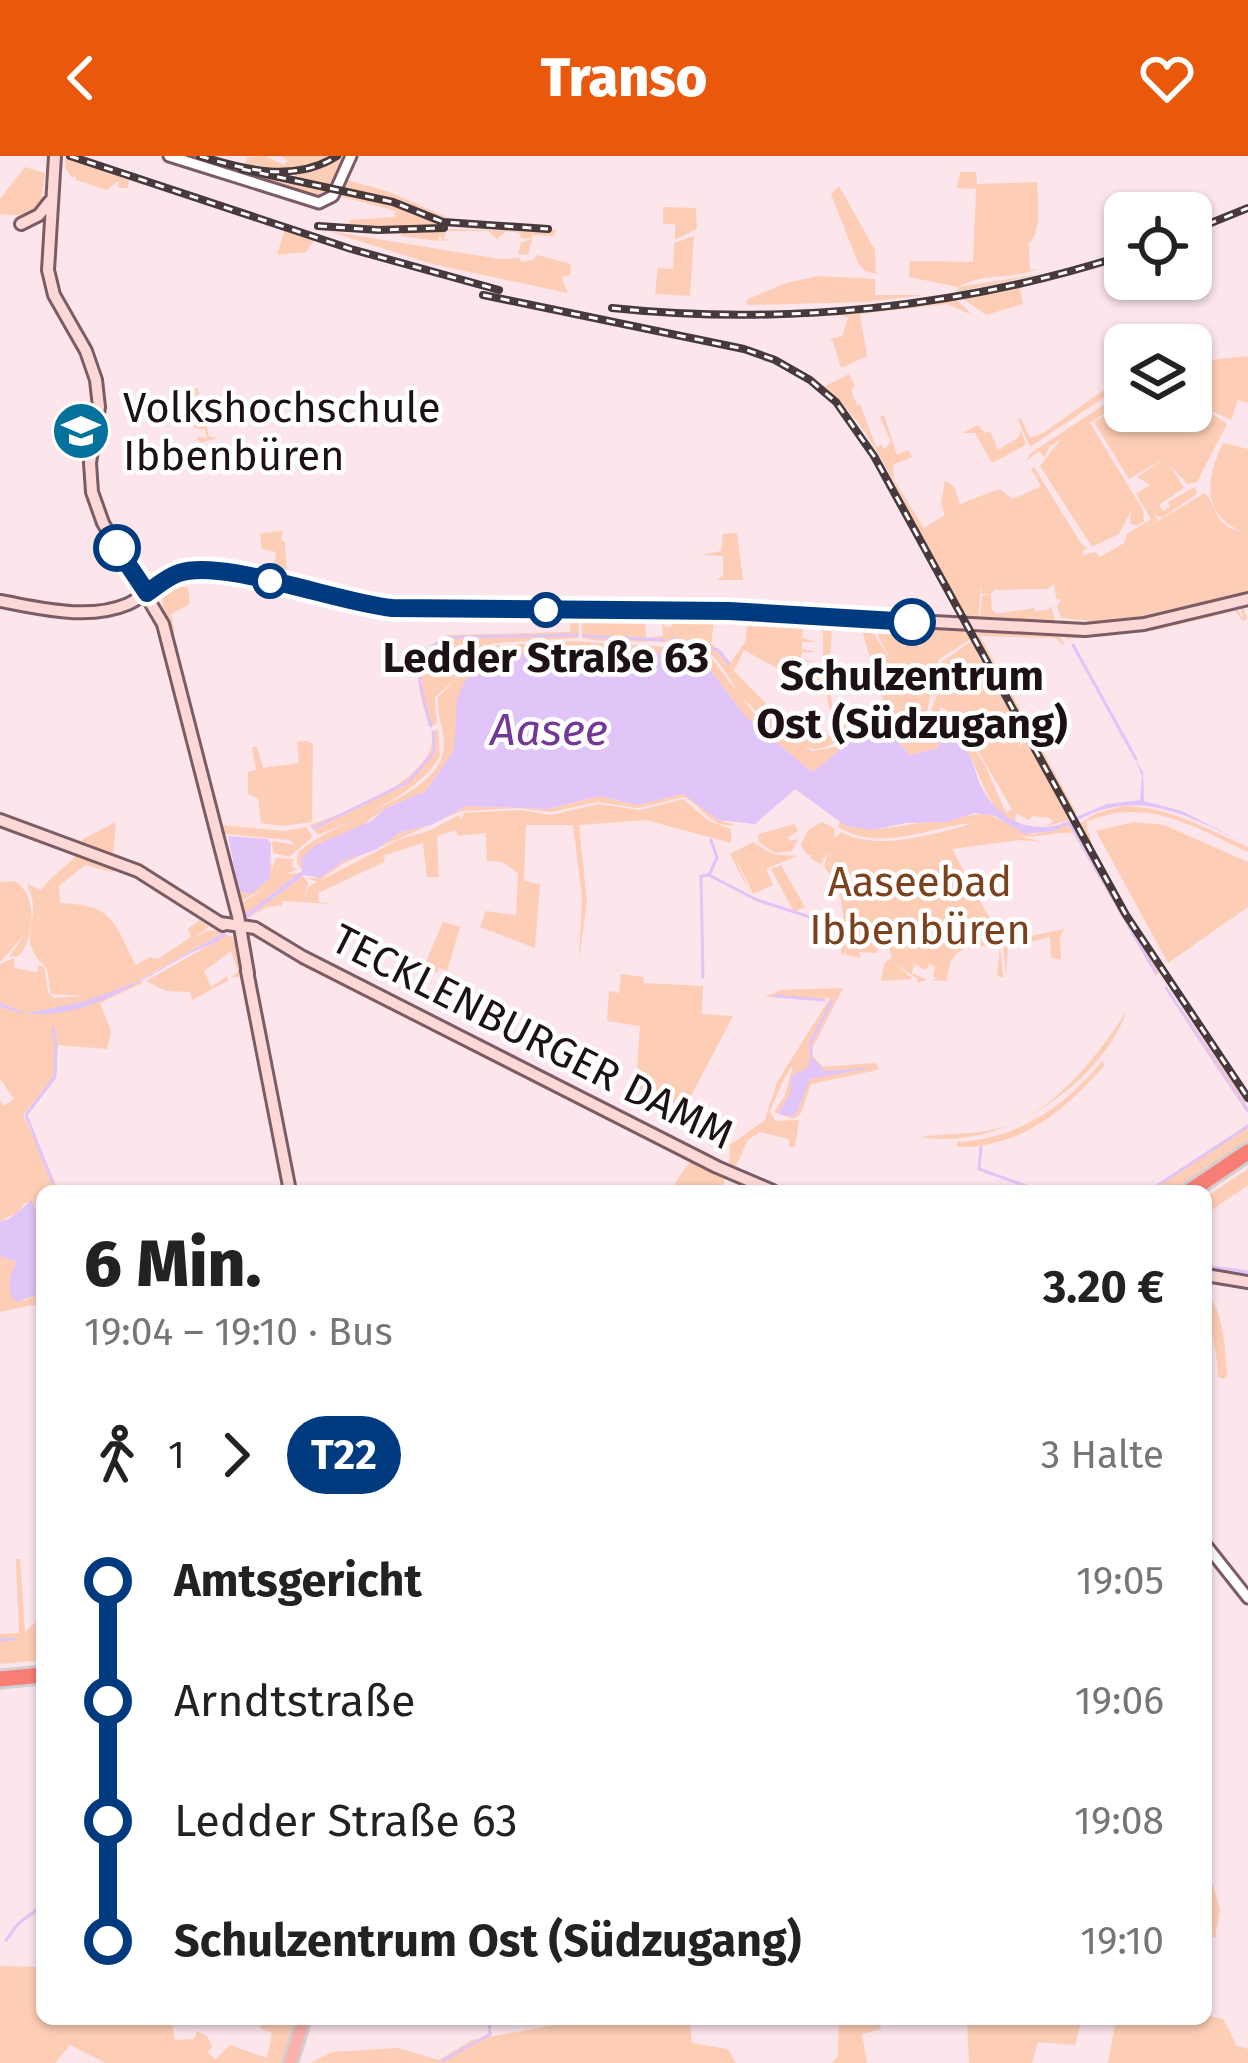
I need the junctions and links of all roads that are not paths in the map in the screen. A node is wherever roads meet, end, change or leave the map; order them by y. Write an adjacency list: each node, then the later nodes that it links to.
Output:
1 (56, 156): 4 (main road)
2 (169, 156): 3 (street)
3 (351, 156)
4 (52, 198): 5 (main road); 7 (main road)
5 (21, 224)
6 (179, 573): 7 (main road); 8 (main road); 10 (main road)
7 (135, 575): 9 (main road); 12 (main road)
8 (164, 581): 9 (main road); 13 (main road)
9 (147, 593): 12 (main road); 13 (main road)
10 (1248, 599)
11 (0, 602): 12 (main road)
12 (126, 605): 13 (main road)
13 (158, 614): 15 (main road)
14 (0, 820): 17 (main road)
15 (228, 884): 16 (main road); 17 (main road)
16 (230, 903): 17 (main road); 17 (main road)
17 (230, 925): 18 (main road, TECKLENBURGER DAMM); 19 (main road); 20 (main road)
18 (262, 934): 19 (main road); 23 (main road, TECKLENBURGER DAMM)
19 (244, 945): 20 (main road)
20 (248, 974): 22 (main road)
21 (1248, 1156): 24 (highway); 25 (highway)
22 (289, 1185)
23 (760, 1185)
24 (1200, 1185)
25 (1211, 1185)
26 (1212, 1276): 27 (main road)
27 (1248, 1282)
28 (1212, 1553): 29 (street)
29 (1248, 1598)
30 (36, 1672): 31 (highway)
31 (0, 1675)
32 (302, 2025): 33 (main road)
33 (290, 2063)

